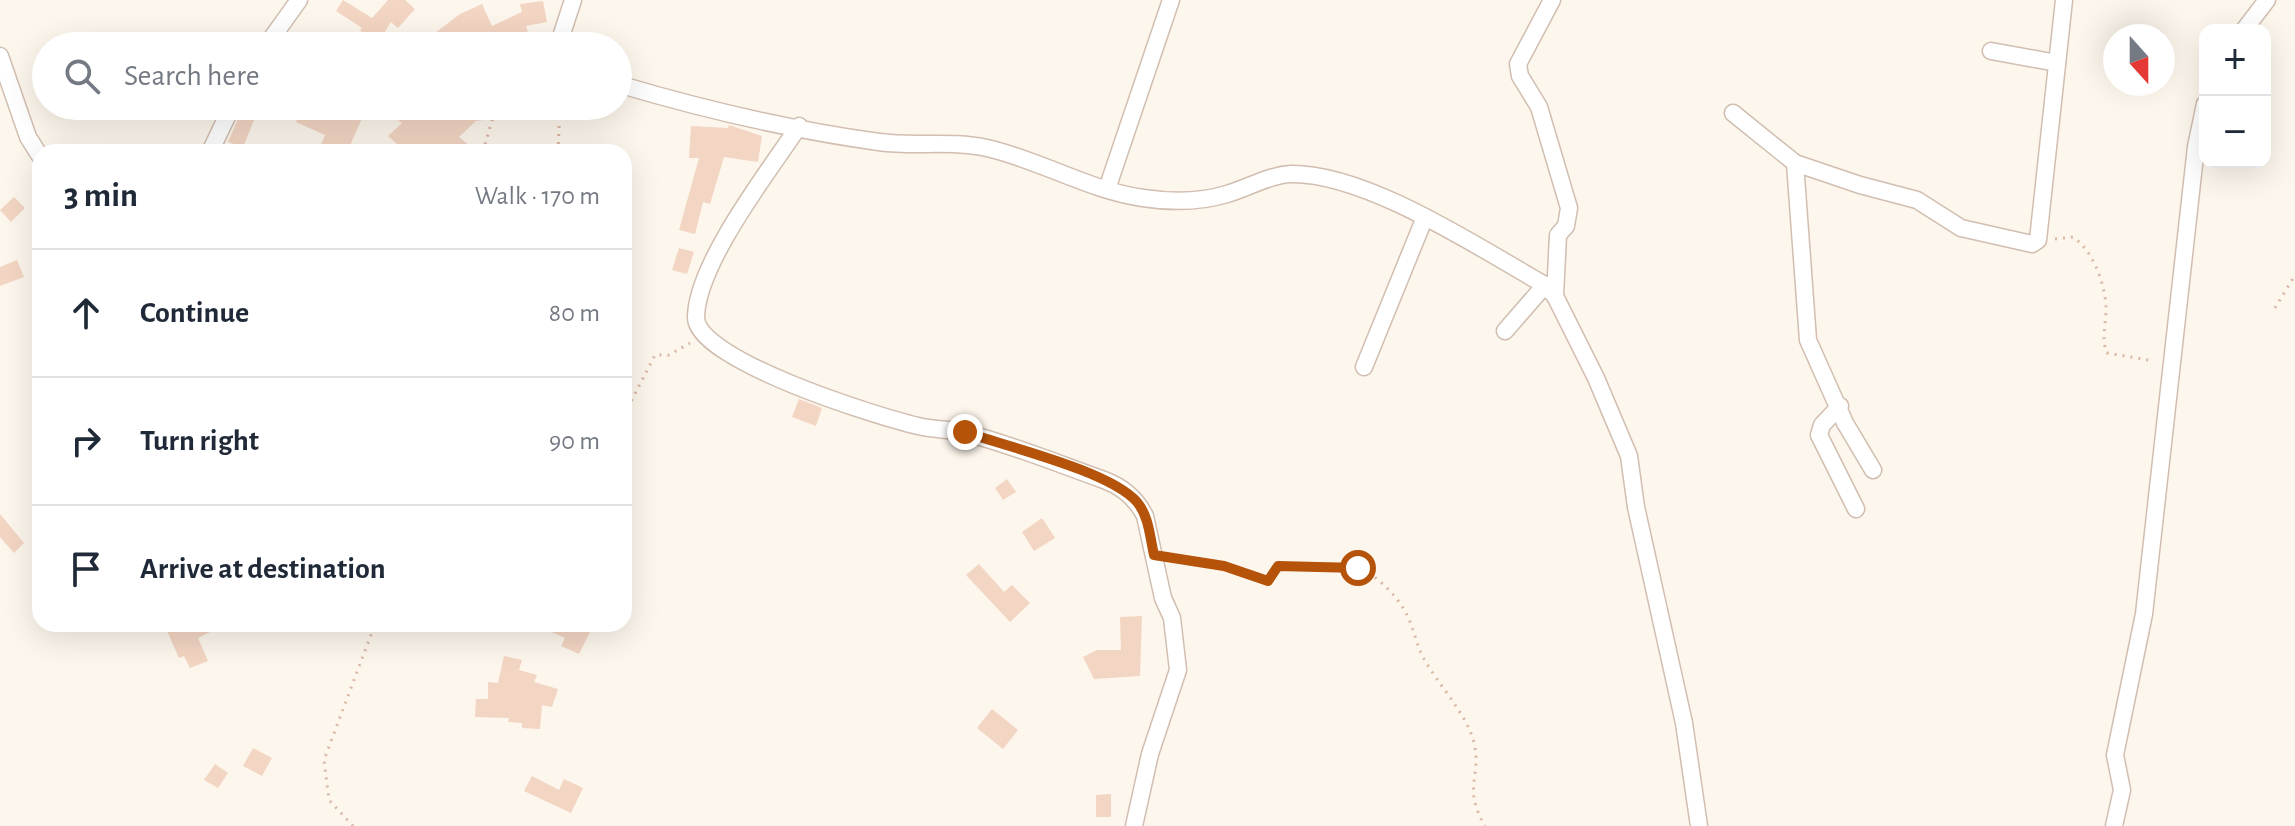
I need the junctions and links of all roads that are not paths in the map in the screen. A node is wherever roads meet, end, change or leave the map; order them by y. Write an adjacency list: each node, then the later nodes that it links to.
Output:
1 (299, 0): 8 (street)
2 (573, 0): 9 (street)
3 (1171, 0): 21 (street)
4 (1552, 0): 23 (street)
5 (2064, 0): 12 (street)
6 (2267, 0): 7 (street)
7 (2249, 24)
8 (276, 32)
9 (563, 32)
10 (1991, 51): 12 (street)
11 (0, 56): 18 (street)
12 (2057, 63): 20 (street)
13 (632, 88): 16 (street)
14 (1733, 113): 20 (street)
15 (225, 120): 19 (street)
16 (799, 126): 21 (street); 29 (street)
17 (2199, 133): 31 (street)
18 (32, 144)
19 (214, 144)
20 (1795, 163): 26 (street)
21 (1107, 189): 22 (street)
22 (1425, 217): 23 (street); 25 (street)
23 (1550, 291): 24 (street); 30 (street)
24 (1505, 331)
25 (1364, 367)
26 (1840, 406): 27 (street); 28 (street)
27 (1873, 470)
28 (1856, 509)
29 (1134, 826)
30 (1699, 826)
31 (2114, 826)

